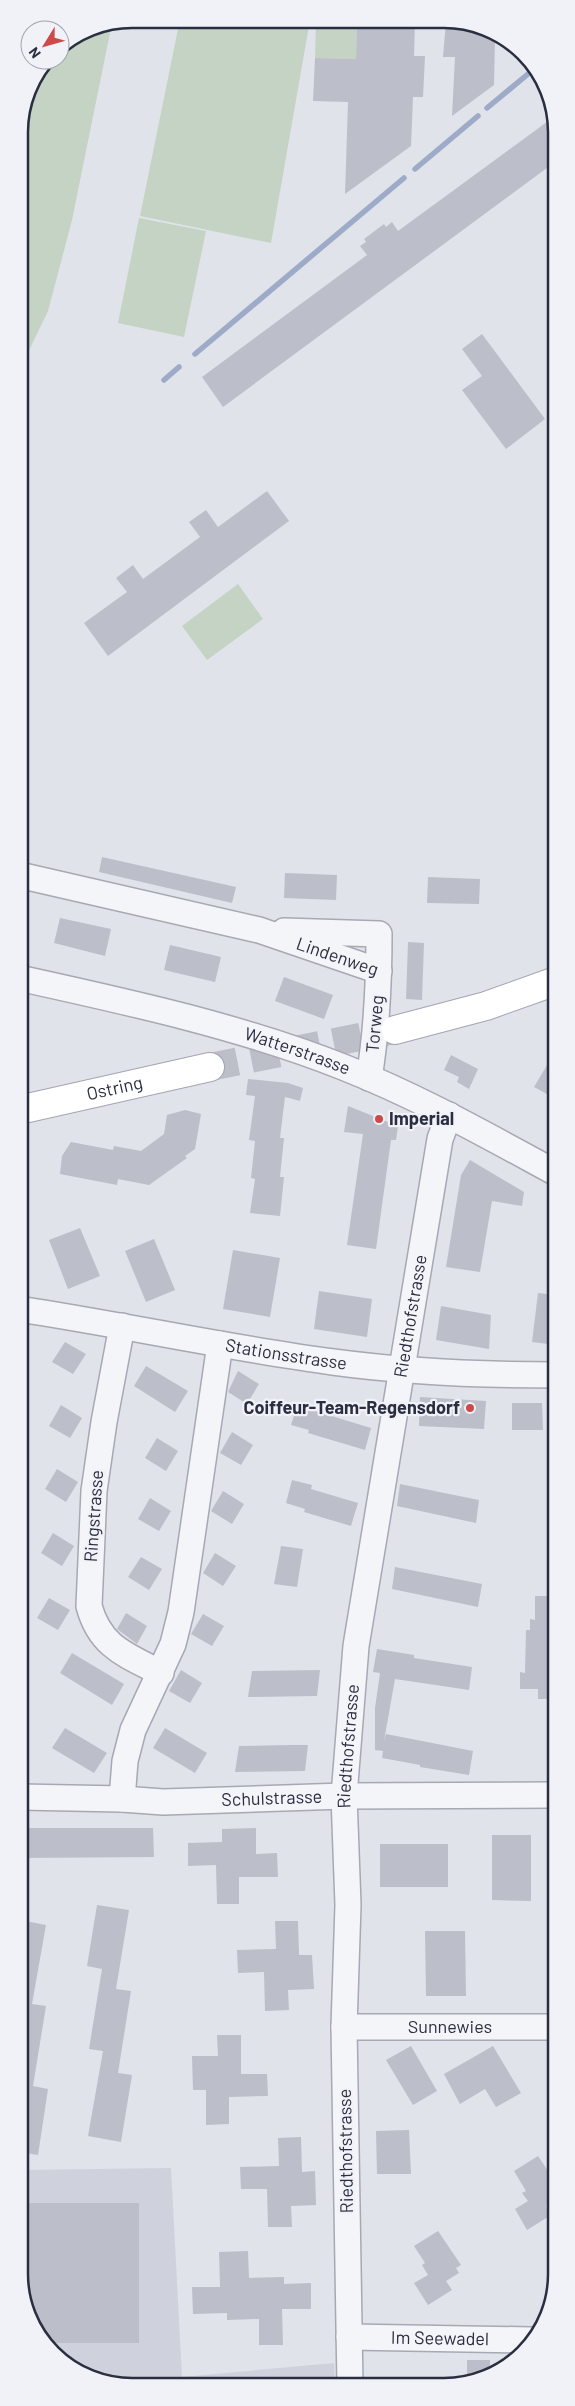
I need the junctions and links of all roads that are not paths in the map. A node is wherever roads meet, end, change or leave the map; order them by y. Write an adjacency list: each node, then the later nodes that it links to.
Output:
1 (28, 877): 2 (street, Lindenweg)
2 (259, 930): 3 (street, Lindenweg); 3 (street, Lindenweg)
3 (379, 971): 8 (street, Torweg)
4 (28, 980): 8 (street, Watterstrasse)
5 (548, 984): 6 (main road)
6 (395, 1030)
7 (210, 1067): 9 (main road, Ostring)
8 (369, 1078): 10 (street, Watterstrasse)
9 (28, 1108)
10 (449, 1115): 11 (street, Watterstrasse); 15 (street, Riedthofstrasse)
11 (548, 1168)
12 (28, 1310): 13 (street, Stationsstrasse)
13 (122, 1326): 14 (street, Stationsstrasse); 17 (street, Ringstrasse)
14 (220, 1344): 15 (street, Stationsstrasse); 17 (street)
15 (400, 1370): 16 (street, Stationsstrasse); 19 (street, Riedthofstrasse)
16 (547, 1375)
17 (161, 1673): 21 (street)
18 (547, 1795): 19 (street, Schulstrasse)
19 (344, 1796): 21 (street, Schulstrasse); 22 (street, Riedthofstrasse)
20 (28, 1797): 21 (street, Schulstrasse)
21 (122, 1799)
22 (344, 2027): 23 (street, Sunnewies); 24 (street, Riedthofstrasse)
23 (547, 2027)
24 (349, 2337): 25 (street, Im Seewadel); 26 (street, Riedthofstrasse)
25 (524, 2340)
26 (350, 2378)

